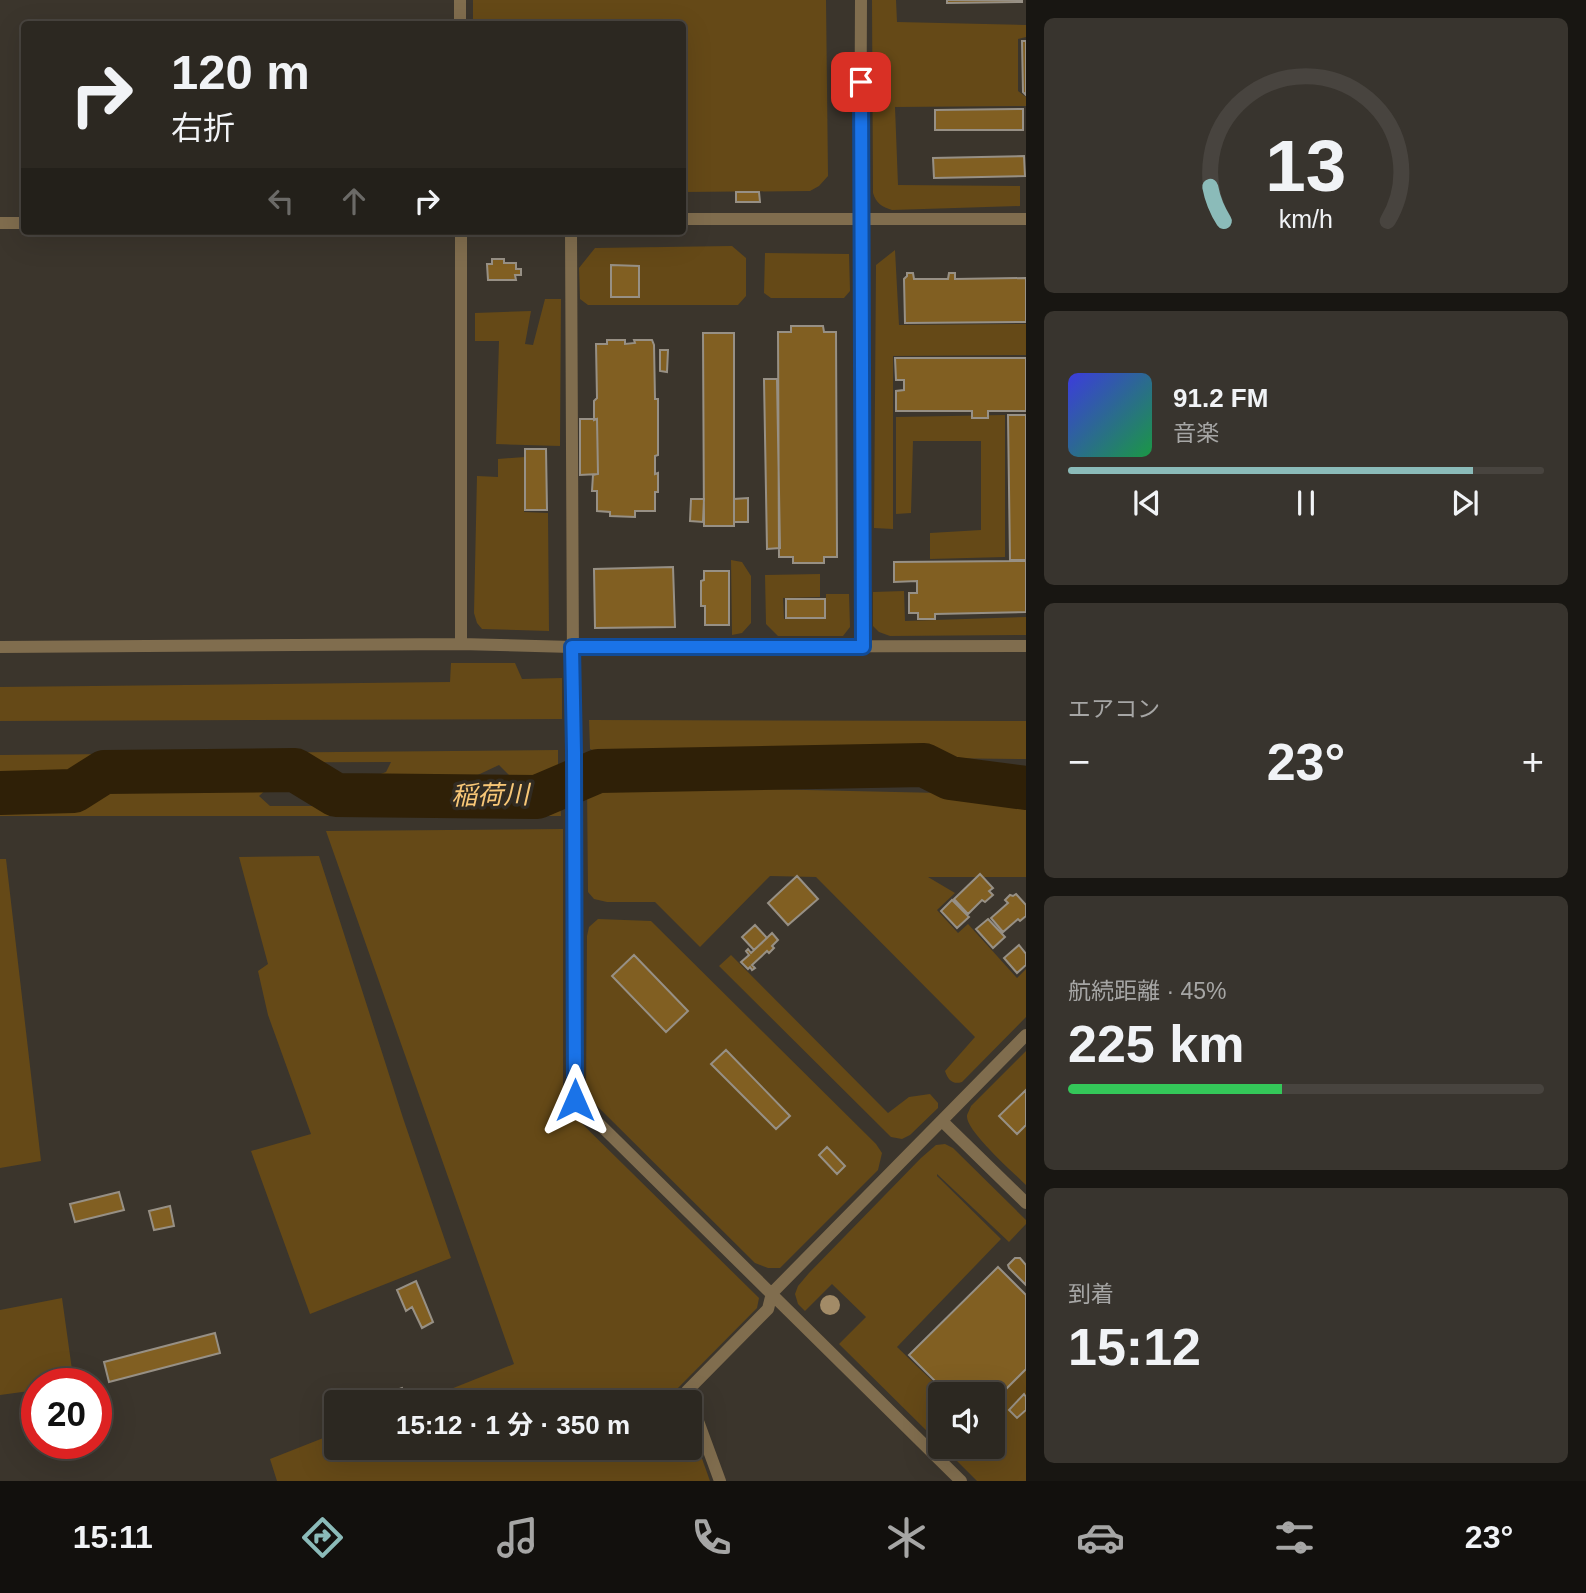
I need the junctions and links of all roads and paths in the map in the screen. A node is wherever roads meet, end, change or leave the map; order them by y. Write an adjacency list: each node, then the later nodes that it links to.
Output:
1 (460, 0): 3 (lane)
2 (861, 0): 4 (lane)
3 (460, 21)
4 (860, 218): 5 (lane); 6 (lane); 14 (lane)
5 (686, 219)
6 (1026, 219)
7 (0, 223): 8 (lane)
8 (21, 223)
9 (461, 235): 11 (lane)
10 (571, 235): 13 (lane)
11 (461, 644): 13 (lane); 15 (lane)
12 (1026, 646): 14 (lane)
13 (572, 647): 14 (lane); 19 (lane)
14 (863, 647)
15 (0, 648)
16 (1026, 1035): 17 (lane)
17 (942, 1121): 18 (lane); 19 (lane)
18 (1026, 1203)
19 (772, 1293): 20 (lane); 21 (lane)
20 (720, 1481)
21 (961, 1481)

